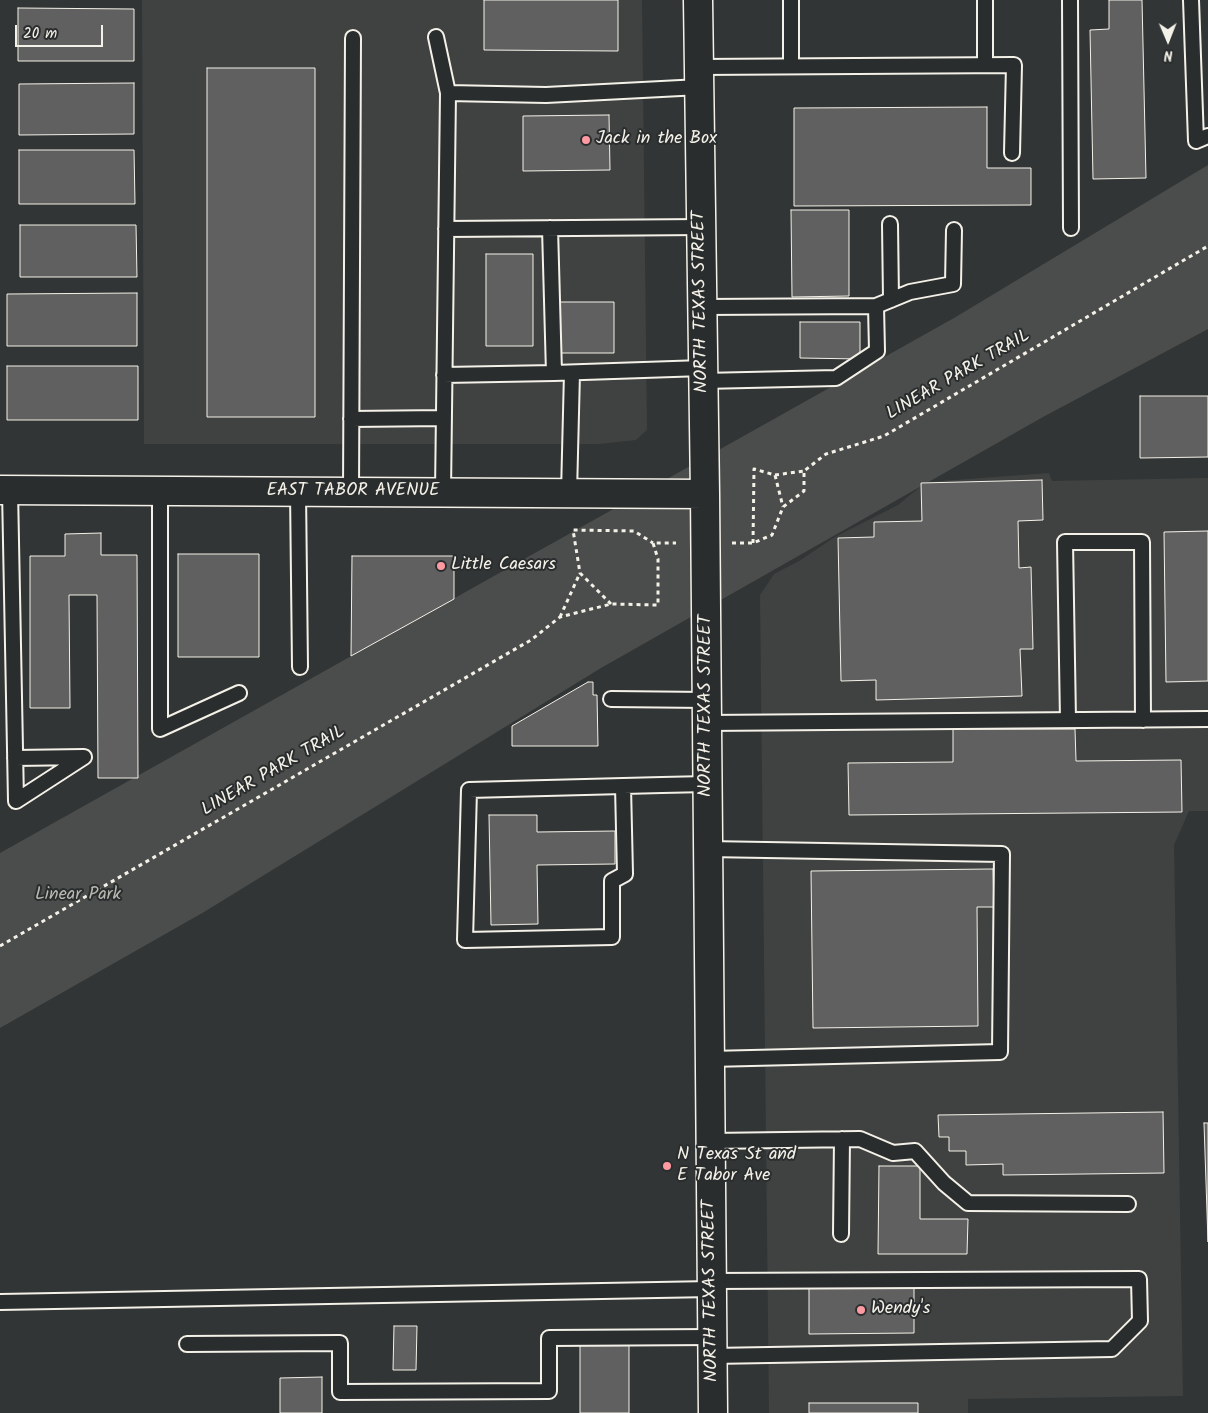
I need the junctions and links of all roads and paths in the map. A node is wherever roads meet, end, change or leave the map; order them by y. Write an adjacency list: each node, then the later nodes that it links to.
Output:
1 (698, 0): 10 (main road, NORTH TEXAS STREET)
2 (791, 0): 9 (lane)
3 (985, 0): 8 (lane)
4 (1070, 0): 17 (lane)
5 (1191, 0): 12 (lane)
6 (436, 37): 11 (lane)
7 (353, 38): 29 (lane)
8 (985, 65): 9 (lane); 13 (lane)
9 (791, 66): 10 (lane)
10 (699, 77): 11 (lane); 15 (main road, NORTH TEXAS STREET)
11 (448, 93): 18 (lane)
12 (1208, 136)
13 (1012, 153)
14 (890, 224): 21 (lane)
15 (702, 227): 16 (lane); 23 (main road, NORTH TEXAS STREET)
16 (550, 228): 18 (lane); 24 (lane)
17 (1071, 228)
18 (446, 229): 26 (lane)
19 (954, 230): 21 (lane)
20 (1208, 246): 30 (path, LINEAR PARK TRAIL)
21 (891, 300): 22 (lane)
22 (876, 306): 23 (lane); 27 (lane)
23 (703, 307): 27 (main road, NORTH TEXAS STREET)
24 (554, 373): 25 (lane); 26 (lane)
25 (572, 373): 27 (lane); 37 (lane)
26 (444, 375): 28 (lane)
27 (703, 375): 38 (main road, NORTH TEXAS STREET)
28 (444, 418): 29 (lane); 36 (lane)
29 (351, 419): 35 (lane)
30 (804, 471): 31 (path); 39 (path)
31 (775, 475): 39 (path); 42 (path)
32 (5, 490): 33 (main road, EAST TABOR AVENUE); 44 (lane)
33 (160, 491): 34 (main road, EAST TABOR AVENUE); 48 (lane)
34 (298, 491): 35 (main road, EAST TABOR AVENUE); 47 (lane)
35 (351, 492): 36 (main road, EAST TABOR AVENUE)
36 (442, 492): 37 (main road, EAST TABOR AVENUE)
37 (569, 493): 38 (main road, EAST TABOR AVENUE)
38 (705, 494): 41 (main road, NORTH TEXAS STREET)
39 (783, 507): 42 (path)
40 (653, 543): 41 (path); 43 (path); 45 (path, LINEAR PARK TRAIL)
41 (706, 543): 42 (path); 50 (main road, NORTH TEXAS STREET)
42 (753, 543)
43 (580, 574): 45 (path); 46 (path, LINEAR PARK TRAIL)
44 (6, 578): 54 (lane)
45 (611, 604): 46 (path, LINEAR PARK TRAIL)
46 (560, 617): 58 (path, LINEAR PARK TRAIL)
47 (300, 667)
48 (239, 693)
49 (611, 699): 50 (lane)
50 (706, 711): 52 (lane); 55 (main road, NORTH TEXAS STREET)
51 (1208, 719): 53 (lane)
52 (1068, 720): 53 (lane); 53 (lane)
53 (1143, 720)
54 (15, 758): 54 (lane)
55 (707, 784): 56 (lane); 57 (main road, NORTH TEXAS STREET)
56 (623, 786): 56 (lane)
57 (707, 850): 59 (main road, NORTH TEXAS STREET); 59 (lane)
58 (0, 946)
59 (710, 1059): 61 (main road, NORTH TEXAS STREET)
60 (842, 1140): 61 (lane); 62 (lane); 63 (lane)
61 (710, 1141): 64 (main road, NORTH TEXAS STREET)
62 (1128, 1204)
63 (841, 1234)
64 (712, 1285): 65 (lane); 67 (main road, NORTH TEXAS STREET); 67 (lane)
65 (0, 1302)
66 (187, 1344): 67 (lane)
67 (712, 1347): 68 (main road, NORTH TEXAS STREET)
68 (713, 1413)

